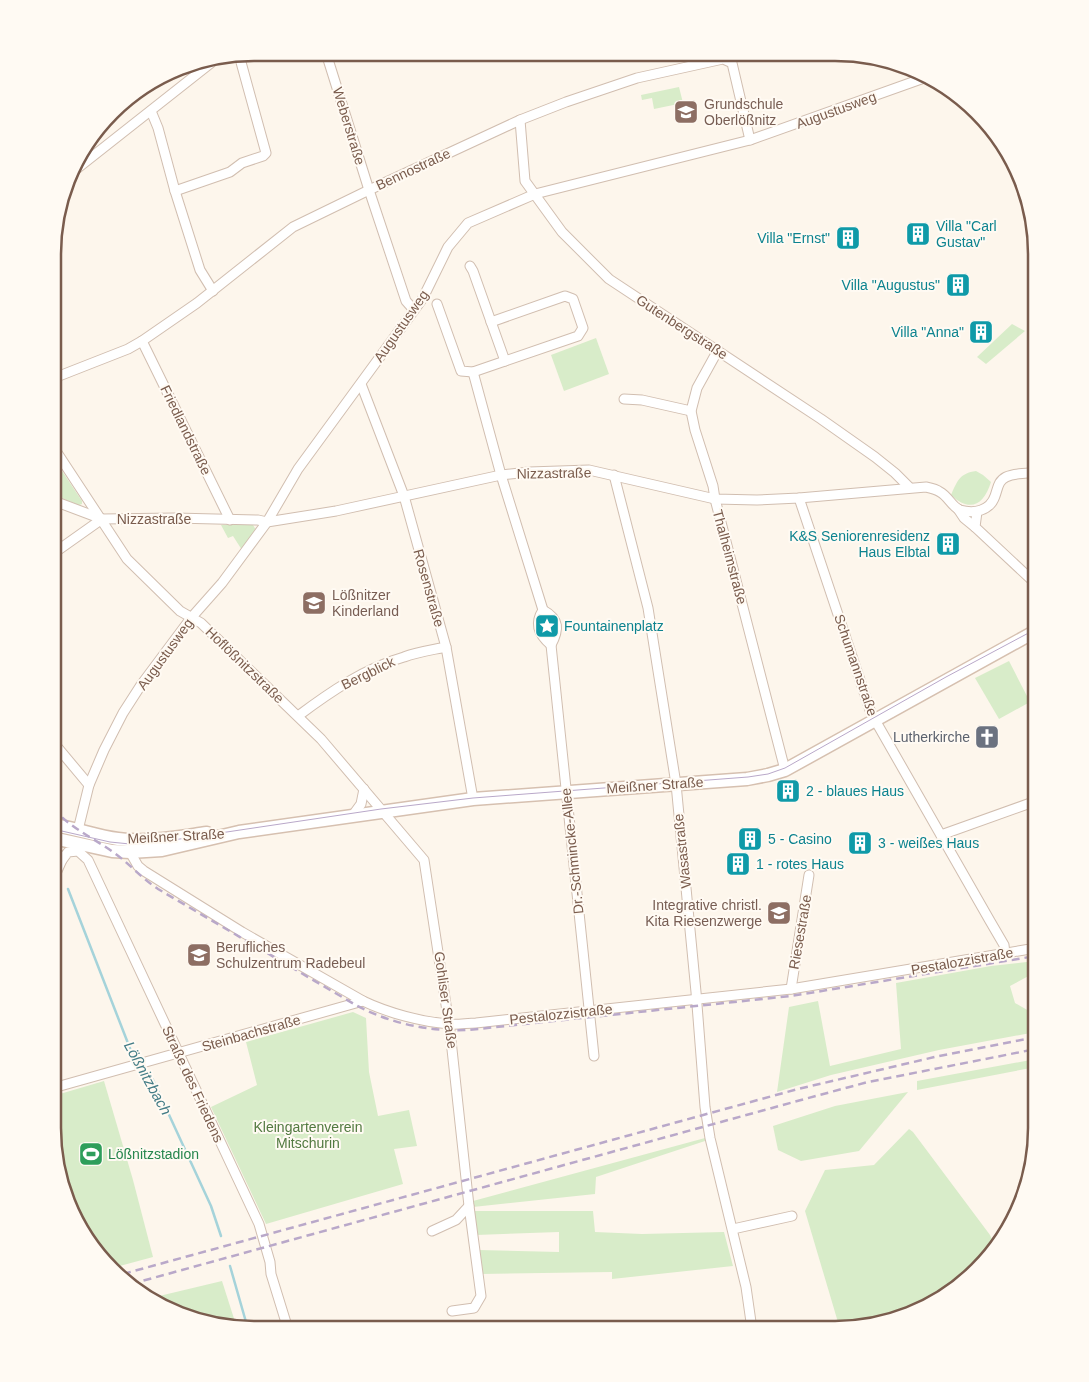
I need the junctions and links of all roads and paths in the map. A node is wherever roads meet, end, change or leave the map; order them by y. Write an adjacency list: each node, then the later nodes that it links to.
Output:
1 (329, 61): 11 (street, Weberstraße)
2 (714, 61): 8 (street, Bennostraße)
3 (727, 61): 9 (street, Bennostraße)
4 (241, 62): 12 (street)
5 (205, 68): 7 (street)
6 (918, 80): 9 (street, Augustusweg)
7 (152, 111): 10 (street); 12 (street)
8 (520, 120): 11 (street, Bennostraße); 13 (street, Gutenbergstraße)
9 (750, 140): 13 (street, Augustusweg)
10 (84, 163)
11 (369, 190): 15 (street, Bennostraße); 17 (street, Weberstraße)
12 (175, 191): 15 (street)
13 (535, 194): 17 (street, Augustusweg); 20 (street, Gutenbergstraße)
14 (470, 266): 18 (street)
15 (213, 290): 19 (street, Bennostraße)
16 (437, 304): 22 (street, Augustusweg)
17 (414, 310): 24 (street, Augustusweg)
18 (491, 322): 21 (street); 21 (street)
19 (142, 340): 23 (street, Bennostraße); 39 (street, Friedlandstraße)
20 (718, 350): 26 (street, Thalheimstraße); 31 (street, Gutenbergstraße)
21 (505, 360): 22 (street)
22 (472, 372): 29 (street, Dr.-Schmincke-Allee)
23 (61, 375)
24 (361, 384): 32 (street, Rosenstraße); 40 (street, Augustusweg)
25 (624, 399): 26 (street)
26 (691, 411): 34 (street, Thalheimstraße)
27 (61, 458): 38 (street, Hoflößnitzstraße)
28 (1028, 473): 37 (street)
29 (501, 475): 30 (street, Nizzastraße); 32 (street, Nizzastraße); 44 (street, Dr.-Schmincke-Allee)
30 (614, 475): 34 (street, Nizzastraße); 53 (street, Wasastraße)
31 (909, 487): 33 (street, Nizzastraße); 36 (street, Nizzastraße)
32 (404, 496): 40 (street, Nizzastraße); 48 (street, Rosenstraße)
33 (799, 498): 34 (street, Nizzastraße); 50 (street, Schumannstraße)
34 (715, 499): 52 (street, Thalheimstraße)
35 (61, 505): 38 (street)
36 (958, 509): 37 (street); 41 (street)
37 (977, 512): 41 (street)
38 (102, 520): 39 (street, Nizzastraße); 42 (street, Nizzastraße); 45 (street, Hoflößnitzstraße)
39 (230, 520): 40 (street, Nizzastraße)
40 (267, 522): 45 (street, Augustusweg)
41 (976, 527): 43 (street)
42 (61, 548)
43 (1028, 576)
44 (544, 610): 47 (street, Dr.-Schmincke-Allee); 47 (street, Dr.-Schmincke-Allee)
45 (191, 618): 49 (street, Hoflößnitzstraße); 54 (street, Augustusweg)
46 (1028, 634): 50 (main road, Meißner Straße)
47 (550, 645): 56 (street, Dr.-Schmincke-Allee)
48 (446, 647): 49 (street, Bergblick); 57 (street, Rosenstraße)
49 (298, 716): 55 (street, Hoflößnitzstraße)
50 (874, 720): 52 (main road, Meißner Straße); 64 (street, Schumannstraße)
51 (61, 752): 54 (street)
52 (785, 770): 53 (main road, Meißner Straße)
53 (676, 784): 56 (main road, Meißner Straße); 72 (street, Wasastraße)
54 (89, 785): 62 (street, Augustusweg)
55 (364, 789): 59 (street, Hoflößnitzstraße); 60 (street)
56 (566, 792): 57 (main road, Meißner Straße); 74 (street, Dr.-Schmincke-Allee)
57 (473, 799): 59 (main road, Meißner Straße)
58 (1028, 804): 64 (street)
59 (382, 811): 60 (main road, Meißner Straße); 75 (street, Gohliser Straße)
60 (353, 815): 63 (main road, Meißner Straße)
61 (61, 827): 62 (main road, Meißner Straße)
62 (78, 830): 63 (main road, Meißner Straße)
63 (239, 832): 66 (main road, Meißner Straße)
64 (941, 835): 70 (street, Schumannstraße)
65 (61, 840): 66 (main road, Meißner Straße)
66 (130, 852): 73 (street, Pestalozzistraße)
67 (62, 860): 76 (street, Straße des Friedens)
68 (809, 875): 71 (street, Riesestraße)
69 (1028, 949): 70 (street, Pestalozzistraße)
70 (1006, 953): 71 (street, Pestalozzistraße)
71 (791, 990): 72 (street, Pestalozzistraße)
72 (697, 1001): 74 (street, Pestalozzistraße); 81 (street, Wasastraße)
73 (363, 1002): 75 (street, Pestalozzistraße); 76 (street, Steinbachstraße)
74 (589, 1011): 75 (street, Pestalozzistraße); 77 (street, Dr.-Schmincke-Allee)
75 (449, 1024): 79 (street, Gohliser Straße)
76 (178, 1054): 78 (street, Steinbachstraße); 84 (street, Straße des Friedens)
77 (594, 1056)
78 (61, 1086)
79 (469, 1206): 82 (street); 83 (street, Gohliser Straße)
80 (792, 1216): 81 (street)
81 (733, 1229): 85 (street, Wasastraße)
82 (432, 1232)
83 (452, 1311)
84 (286, 1321)
85 (751, 1321)

